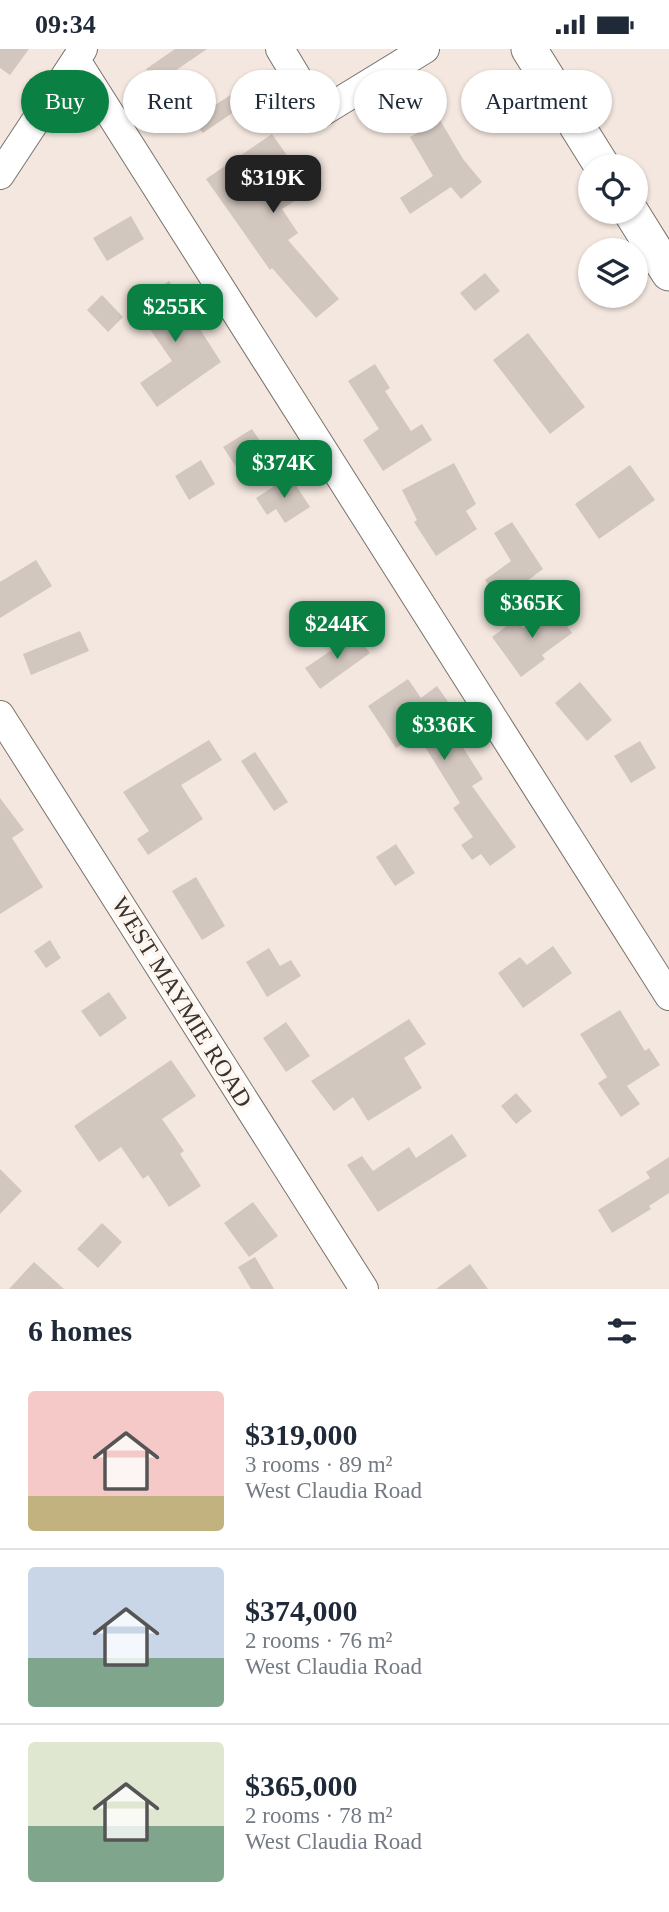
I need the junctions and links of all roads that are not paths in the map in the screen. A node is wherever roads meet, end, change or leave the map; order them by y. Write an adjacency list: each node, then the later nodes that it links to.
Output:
1 (280, 49): 2 (street)
2 (425, 49)
3 (528, 49): 5 (main road)
4 (79, 54): 6 (street); 10 (street)
5 (594, 154)
6 (0, 175)
7 (638, 224): 8 (main road)
8 (669, 273)
9 (0, 715): 11 (street, WEST MAYMIE ROAD)
10 (669, 996)
11 (364, 1289)

